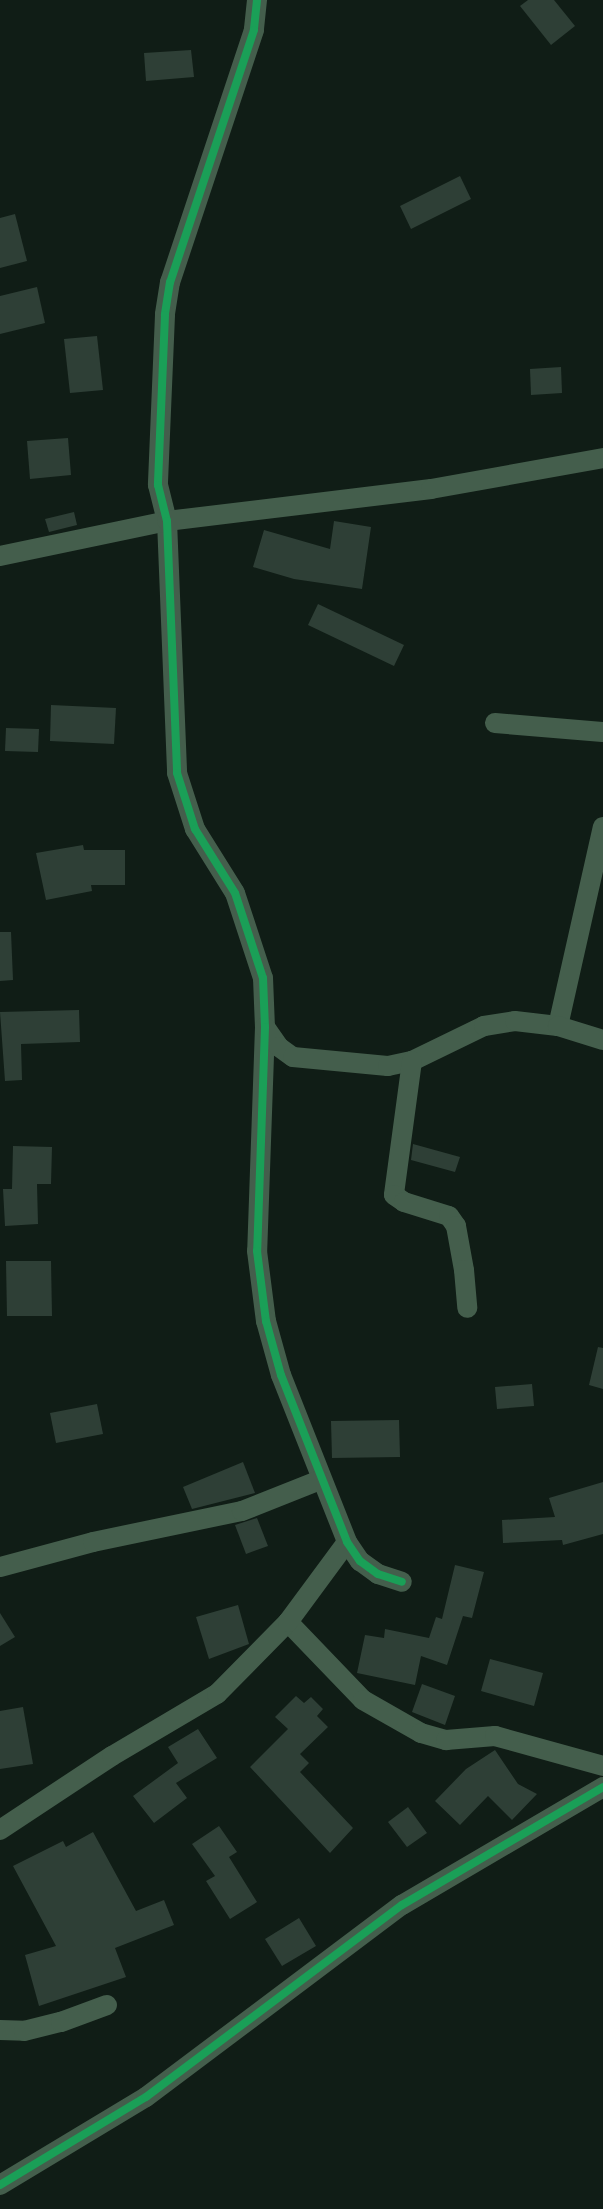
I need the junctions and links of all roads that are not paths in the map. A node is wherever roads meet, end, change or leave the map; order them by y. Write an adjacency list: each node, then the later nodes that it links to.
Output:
1 (257, 0): 3 (street)
2 (603, 458): 3 (street)
3 (168, 521): 4 (street); 9 (street)
4 (0, 556)
5 (495, 723): 6 (street)
6 (603, 732)
7 (603, 827): 8 (street)
8 (558, 1026): 10 (street); 11 (street)
9 (265, 1027): 11 (street); 13 (street)
10 (603, 1040)
11 (412, 1061): 12 (street)
12 (467, 1308)
13 (320, 1480): 14 (street); 15 (street)
14 (347, 1542): 16 (street); 17 (street)
15 (0, 1567)
16 (402, 1582)
17 (288, 1622): 18 (street); 20 (street)
18 (603, 1766)
19 (603, 1787): 23 (street)
20 (0, 1830)
21 (107, 2005): 22 (street)
22 (0, 2030)
23 (0, 2185)

